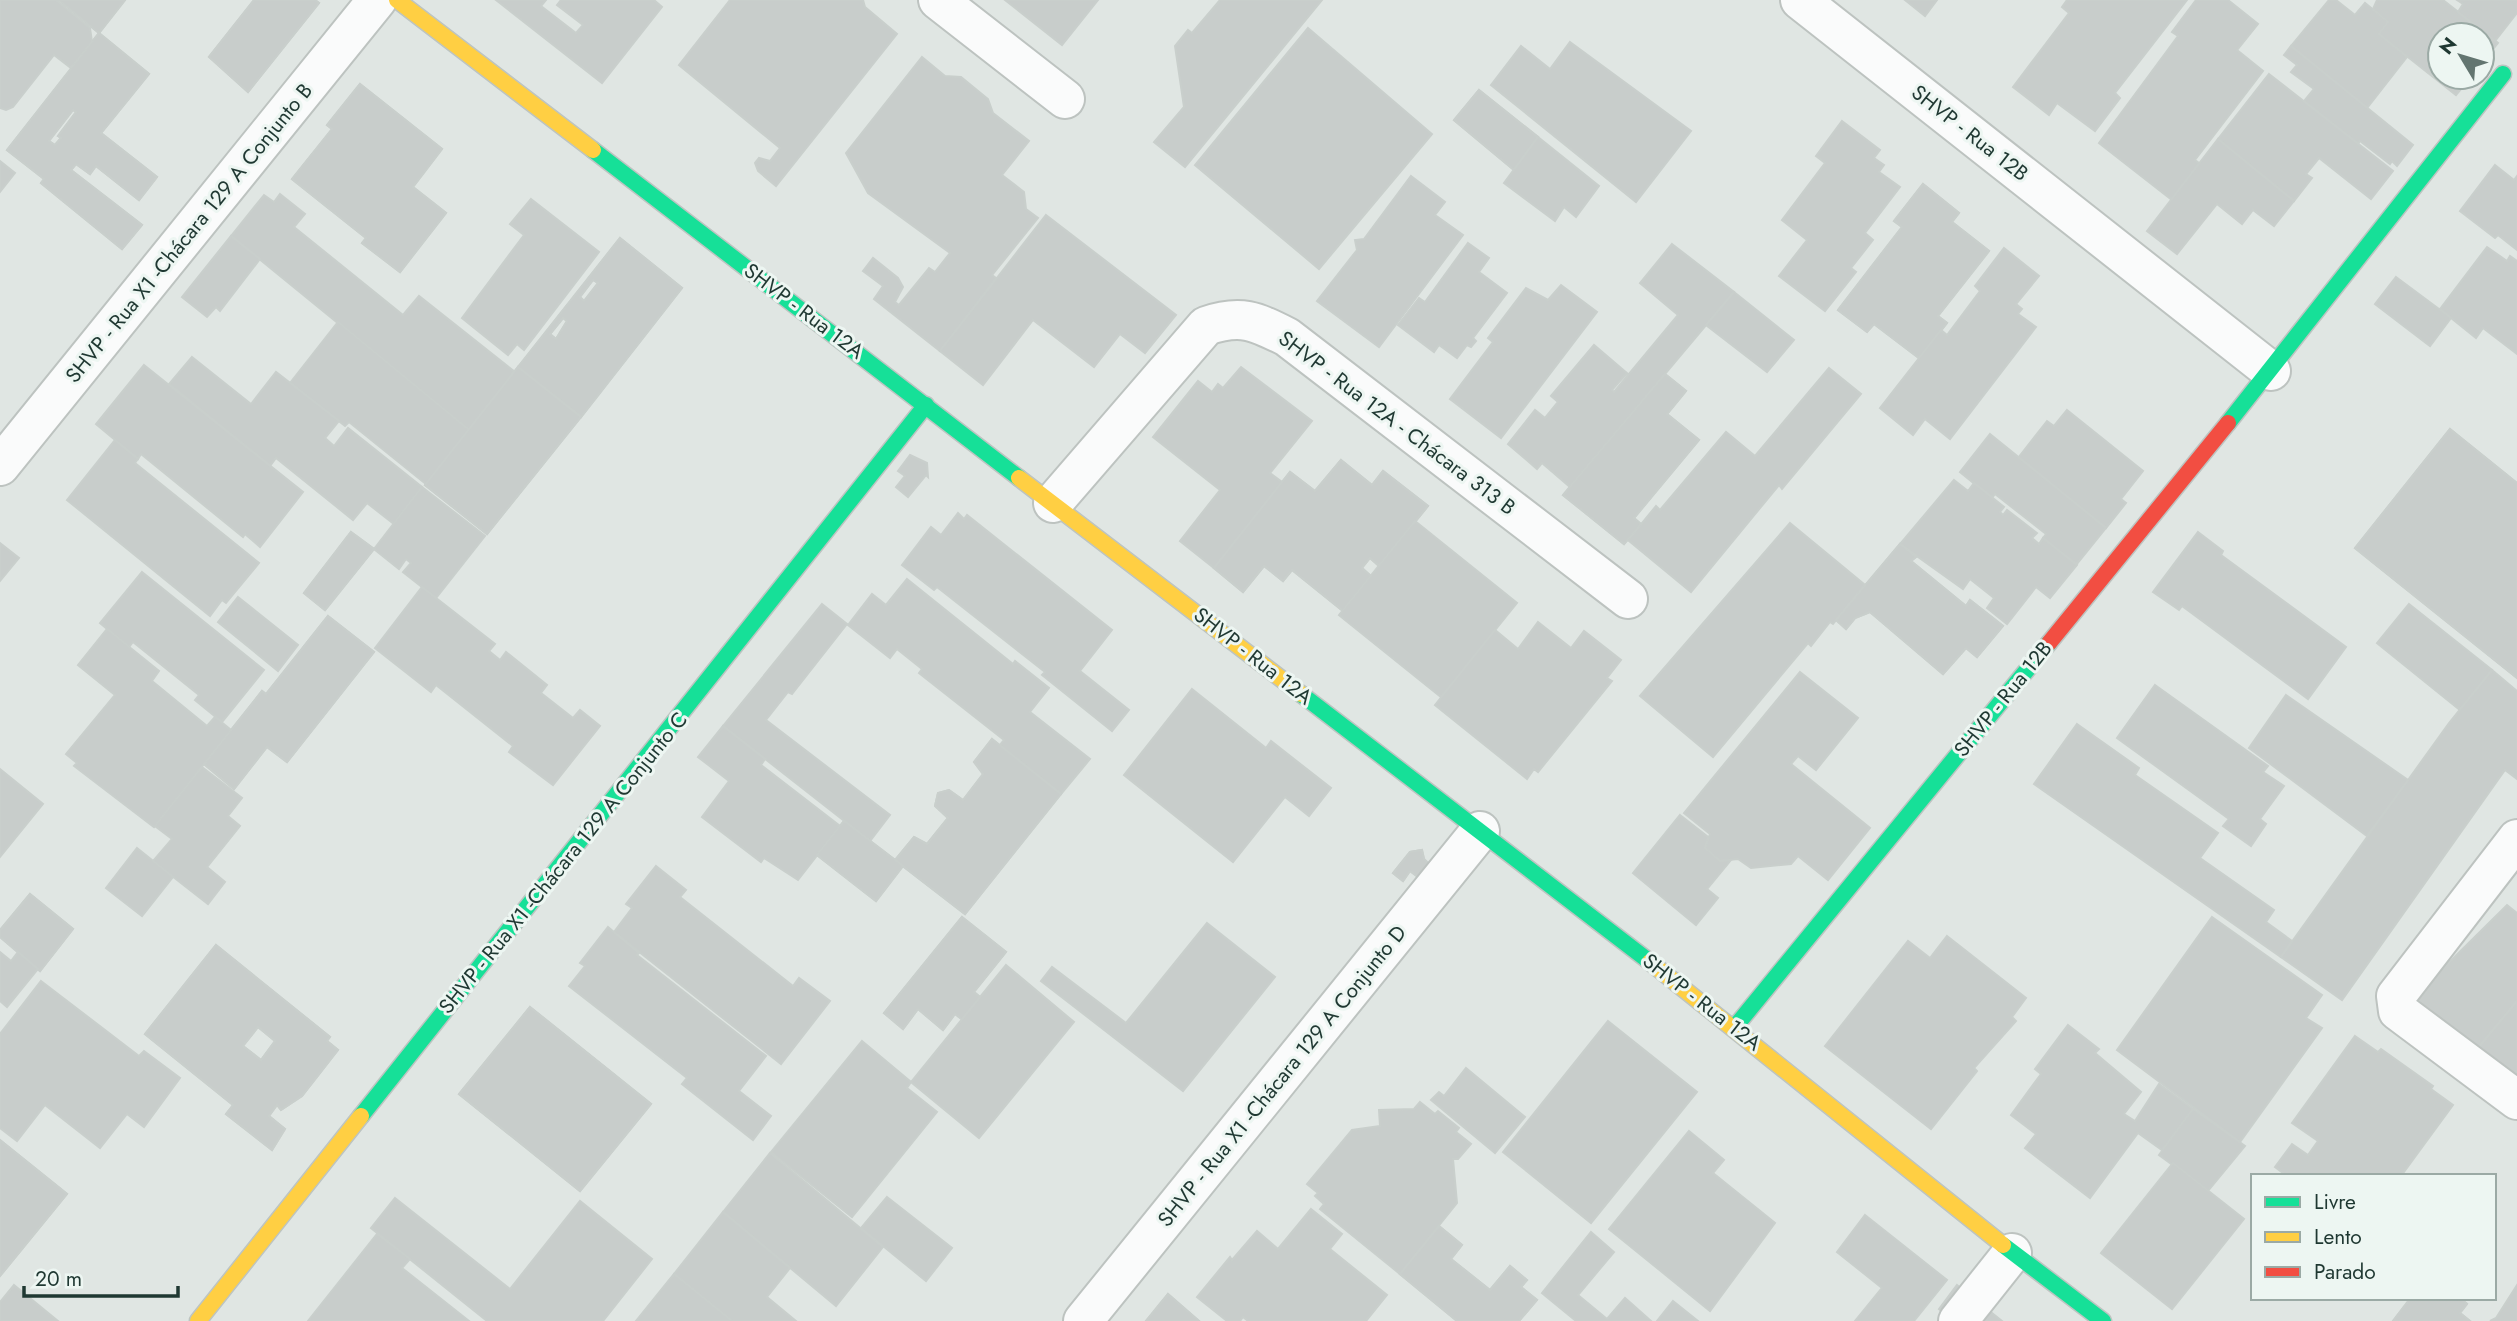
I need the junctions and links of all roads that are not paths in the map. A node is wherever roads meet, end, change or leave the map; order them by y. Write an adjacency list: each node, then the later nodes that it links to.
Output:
1 (377, 0): 9 (street, SHVP - Rua X1 -Chácara 129 A Conjunto B)
2 (397, 0): 8 (street, SHVP - Rua 12A)
3 (938, 0): 6 (street)
4 (1800, 0): 7 (street, SHVP - Rua 12B)
5 (2503, 74): 7 (street, SHVP - Rua 12B)
6 (1065, 99)
7 (2271, 371): 14 (street, SHVP - Rua 12B)
8 (926, 405): 10 (street, SHVP - Rua 12A); 17 (street, SHVP - Rua X1 -Chácara 129 A Conjunto C)
9 (0, 466)
10 (1053, 503): 11 (street, SHVP - Rua 12A - Chácara 313 B); 12 (street, SHVP - Rua 12A)
11 (1628, 599)
12 (1480, 831): 14 (street, SHVP - Rua 12A); 18 (street, SHVP - Rua X1 -Chácara 129 A Conjunto D)
13 (2517, 839): 15 (street)
14 (1735, 1027): 16 (street, SHVP - Rua 12A)
15 (2517, 1100)
16 (2012, 1253): 19 (street); 20 (street, SHVP - Rua 12A)
17 (198, 1321)
18 (1083, 1321)
19 (1958, 1321)
20 (2103, 1321)

